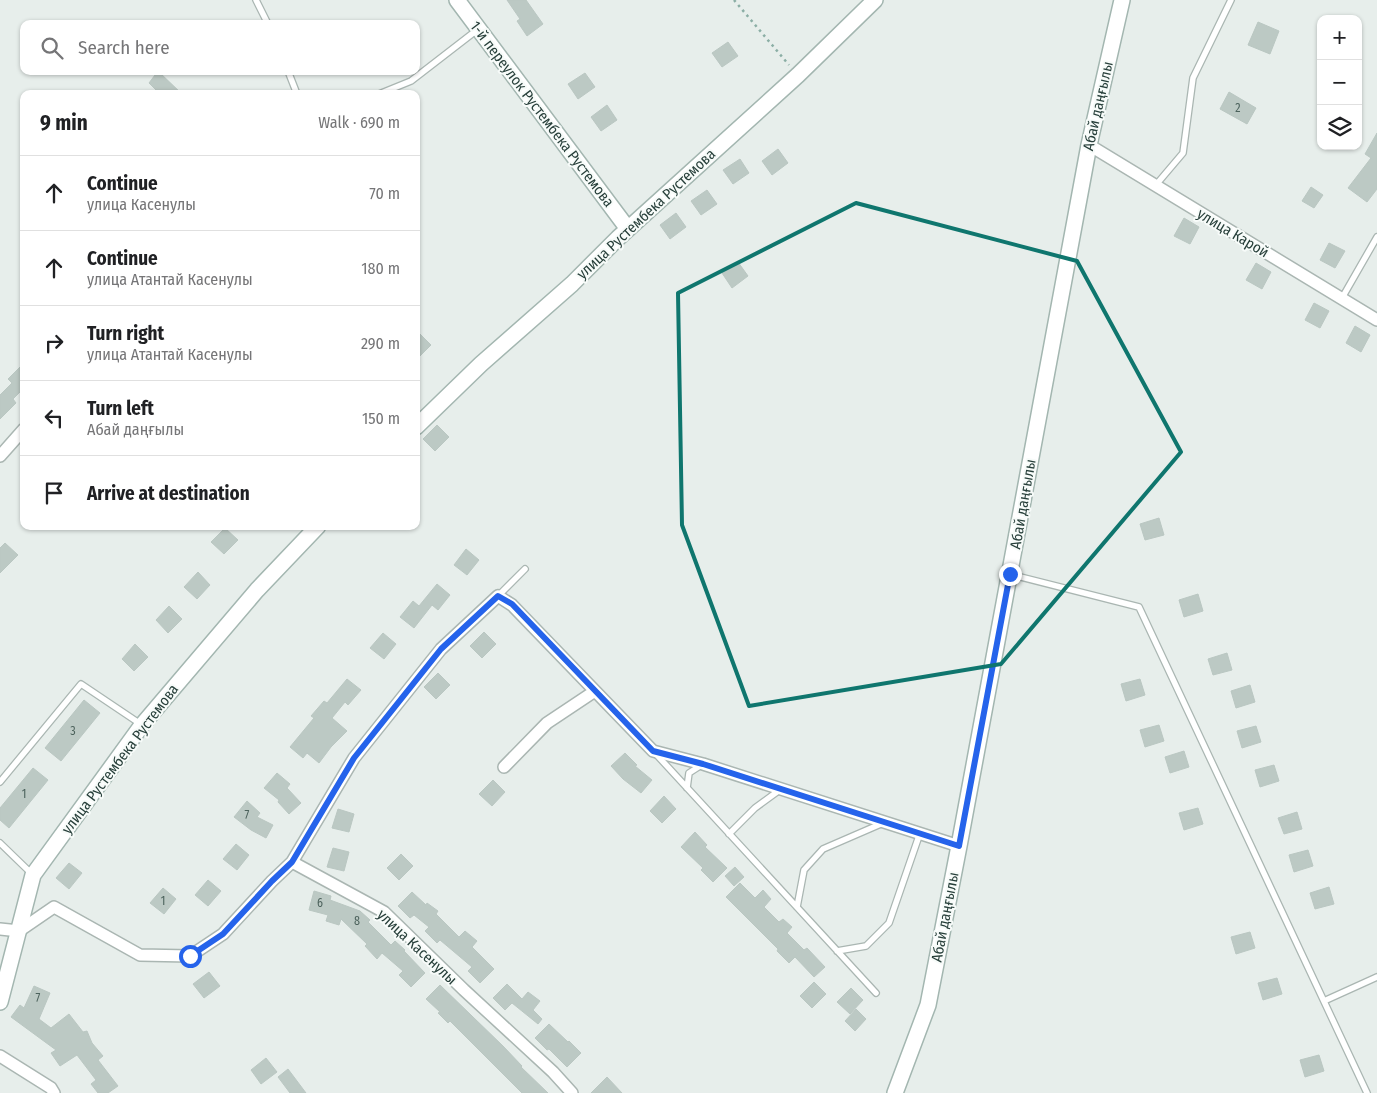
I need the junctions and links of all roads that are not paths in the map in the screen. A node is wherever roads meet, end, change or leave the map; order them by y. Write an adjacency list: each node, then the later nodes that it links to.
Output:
1 (256, 0): 6 (lane)
2 (457, 0): 7 (street, 1-й переулок Рустембека Рустемова)
3 (875, 0): 15 (street, улица Рустембека Рустемова)
4 (1122, 0): 13 (street, Абай даңғылы)
5 (1231, 0): 14 (lane)
6 (266, 20)
7 (478, 29): 8 (lane); 15 (street, 1-й переулок Рустембека Рустемова)
8 (420, 73)
9 (290, 75): 11 (lane)
10 (418, 75): 12 (lane)
11 (295, 90)
12 (388, 90)
13 (1089, 145): 14 (street, улица Карой); 24 (street, Абай даңғылы)
14 (1155, 186): 17 (street, улица Карой)
15 (628, 229): 19 (street, улица Рустембека Рустемова)
16 (1377, 237): 17 (lane)
17 (1342, 298): 18 (street, улица Карой)
18 (1377, 320)
19 (420, 423)
20 (20, 434): 21 (street)
21 (0, 456)
22 (314, 530): 27 (street, улица Рустембека Рустемова)
23 (525, 569): 25 (lane)
24 (1010, 574): 38 (street, Абай даңғылы); 47 (lane)
25 (498, 596): 26 (street); 39 (street)
26 (595, 691): 28 (street); 30 (street)
27 (142, 725): 31 (lane); 40 (street, улица Рустембека Рустемова)
28 (653, 751): 29 (street); 32 (lane)
29 (703, 764): 32 (lane); 33 (street)
30 (504, 767)
31 (0, 782)
32 (687, 788): 36 (lane)
33 (781, 789): 34 (street); 36 (lane)
34 (885, 822): 35 (street); 41 (lane)
35 (920, 833): 38 (street); 44 (lane)
36 (729, 834): 41 (lane)
37 (0, 843): 40 (lane)
38 (959, 846): 52 (street, Абай даңғылы)
39 (292, 862): 43 (street); 51 (street, улица Касенулы)
40 (33, 875): 43 (street, улица Рустембека Рустемова)
41 (797, 907): 44 (lane)
42 (0, 929): 43 (street)
43 (19, 932): 48 (street, улица Рустембека Рустемова)
44 (838, 951): 46 (lane)
45 (1377, 977): 47 (lane)
46 (876, 993)
47 (1324, 1001): 53 (lane)
48 (0, 1002)
49 (0, 1056): 50 (street)
50 (54, 1093)
51 (572, 1093)
52 (895, 1093)
53 (1367, 1093)

